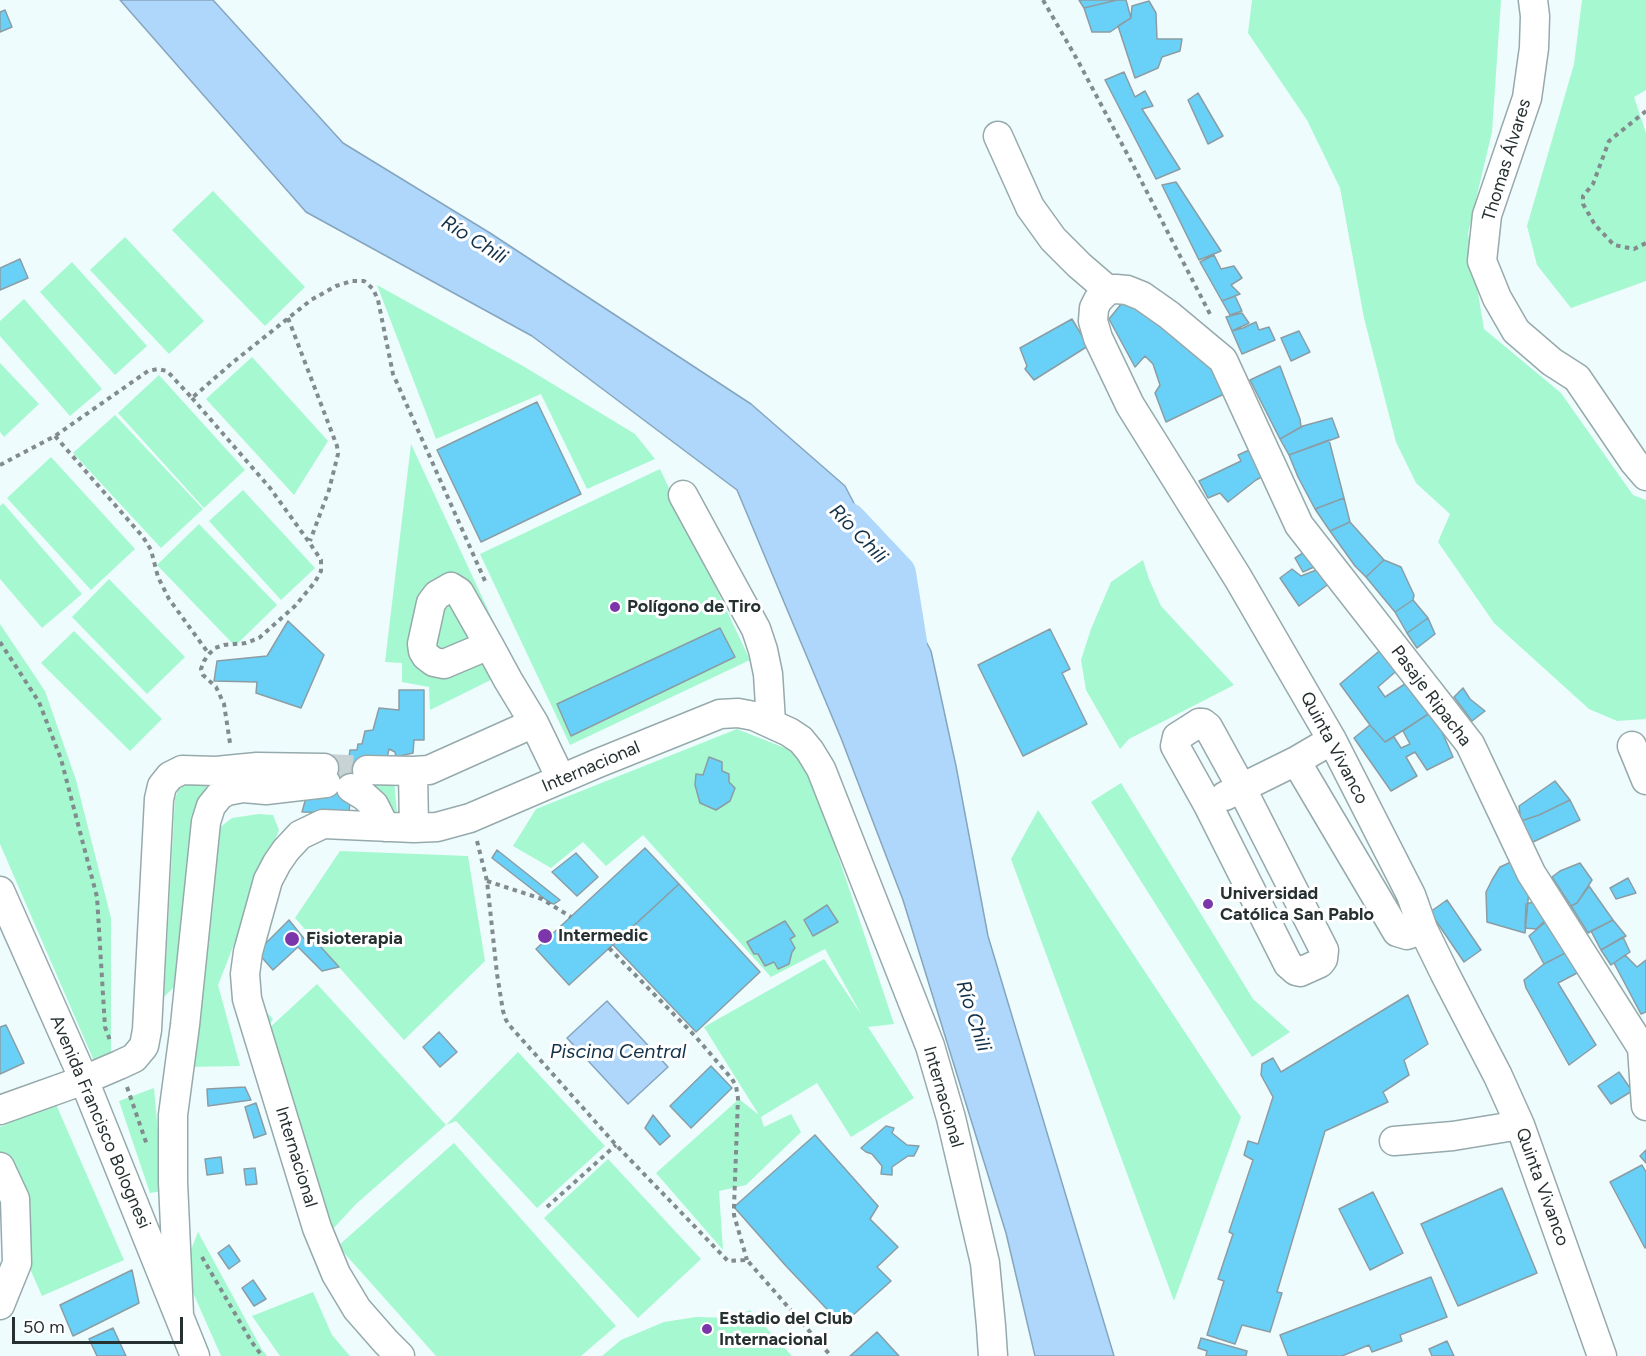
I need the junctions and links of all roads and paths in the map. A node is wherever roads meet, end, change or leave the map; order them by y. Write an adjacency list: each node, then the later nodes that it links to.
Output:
1 (1043, 0): 7 (path)
2 (1533, 0): 12 (street, Thomas Álvares)
3 (1646, 111): 5 (path)
4 (998, 136): 6 (street)
5 (1646, 243)
6 (1108, 290): 20 (street, Quinta Vivanco); 39 (street, Pasaje Ripacha)
7 (1211, 317)
8 (288, 318): 9 (path); 14 (path); 15 (path)
9 (192, 398): 10 (path); 14 (path)
10 (55, 436): 11 (path); 17 (path)
11 (0, 465)
12 (1646, 476)
13 (683, 495): 18 (street)
14 (309, 542): 17 (path)
15 (487, 587)
16 (489, 645): 19 (street)
17 (209, 654): 25 (path)
18 (771, 722): 26 (street, Internacional); 52 (street, Internacional)
19 (534, 723): 23 (street); 26 (street)
20 (1332, 740): 22 (street); 36 (street, Quinta Vivanco)
21 (1632, 746): 27 (street)
22 (1296, 761): 28 (street); 36 (street)
23 (413, 771): 24 (street); 32 (street)
24 (342, 777): 25 (street); 31 (street)
25 (213, 779): 38 (street); 48 (street)
26 (561, 779): 30 (street, Internacional)
27 (1646, 780)
28 (1241, 787): 29 (street); 29 (street); 29 (street)
29 (1208, 805)
30 (470, 818): 32 (street, Internacional); 33 (path)
31 (385, 827): 32 (street, Internacional); 50 (street, Internacional)
32 (414, 828)
33 (487, 881): 35 (path); 43 (path)
34 (0, 891): 38 (street, Avenida Francisco Bolognesi)
35 (571, 917)
36 (1423, 929): 41 (street, Quinta Vivanco)
37 (609, 948): 46 (path)
38 (84, 1080): 40 (street); 48 (street, Avenida Francisco Bolognesi)
39 (1646, 1106)
40 (0, 1110)
41 (1520, 1125): 42 (street); 53 (street, Quinta Vivanco)
42 (1394, 1141)
43 (616, 1145): 45 (path); 46 (path)
44 (0, 1167): 47 (street)
45 (547, 1207)
46 (747, 1260): 51 (path)
47 (0, 1305)
48 (178, 1315): 49 (street, Avenida Francisco Bolognesi)
49 (195, 1356)
50 (400, 1356)
51 (831, 1356)
52 (993, 1356)
53 (1602, 1356)

